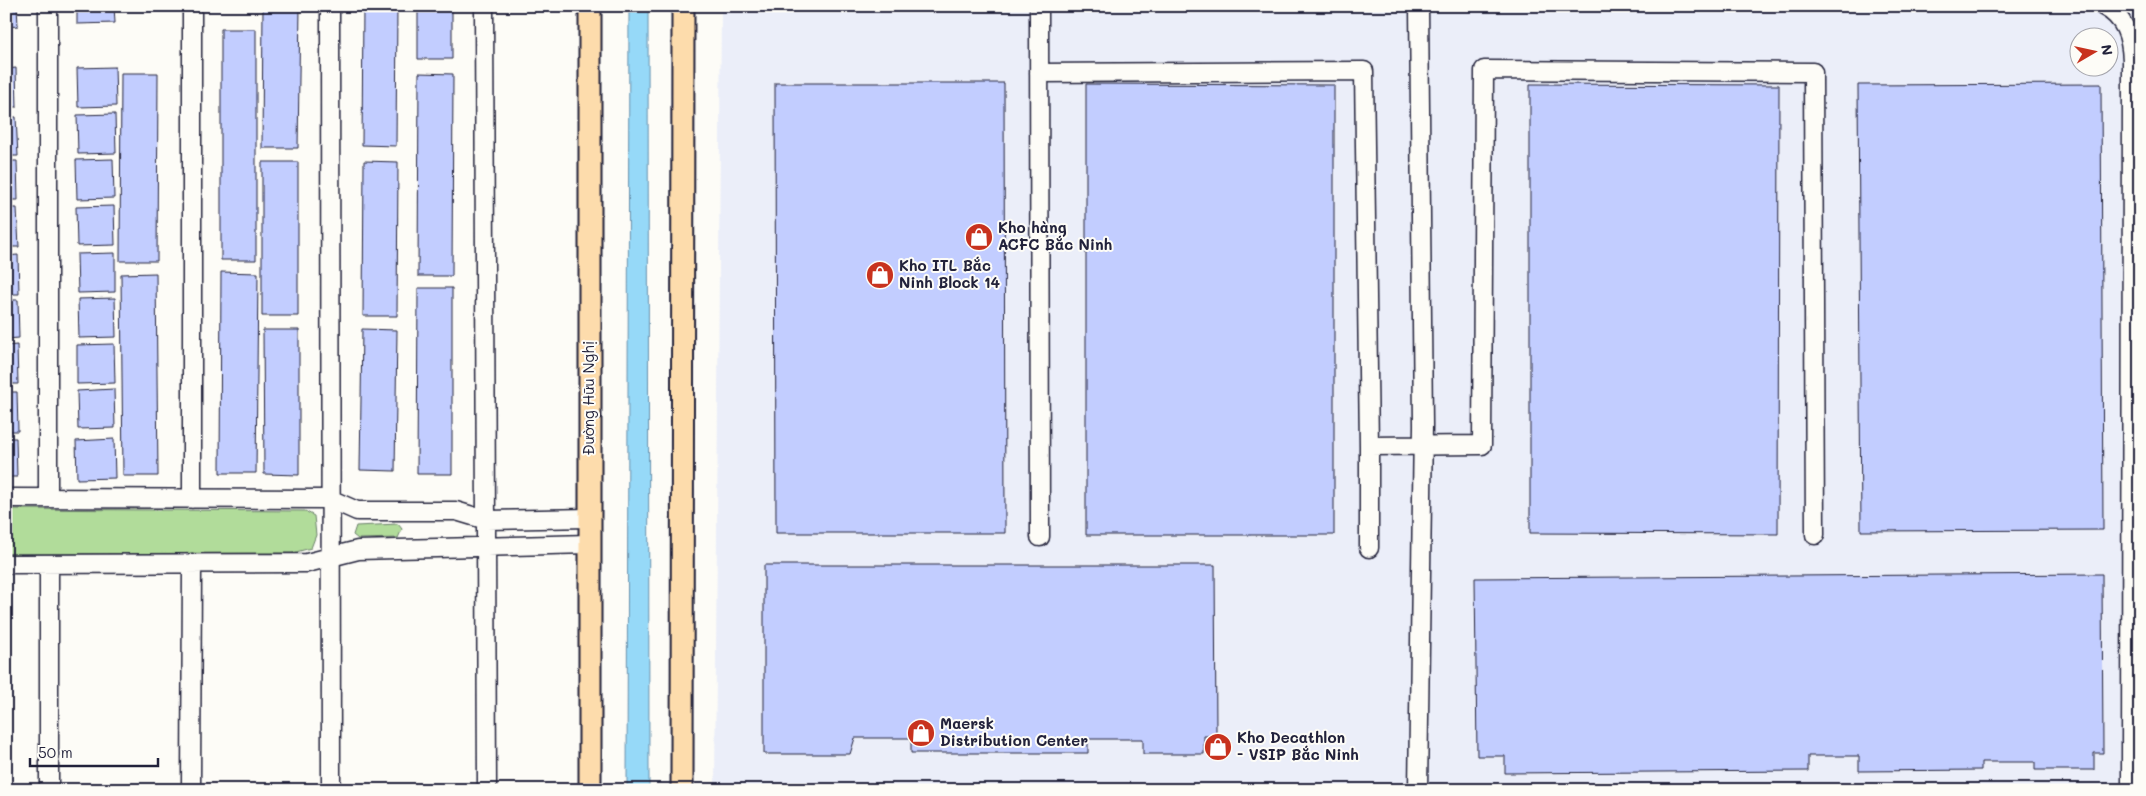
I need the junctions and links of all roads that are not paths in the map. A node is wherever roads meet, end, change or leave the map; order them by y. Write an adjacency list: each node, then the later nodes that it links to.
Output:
1 (48, 6): 14 (street)
2 (192, 6): 15 (street)
3 (330, 6): 16 (street)
4 (484, 6): 18 (street)
5 (590, 6): 17 (main road, Đường Hữu Nghị)
6 (684, 6): 34 (main road)
7 (1039, 6): 10 (street)
8 (1419, 6): 12 (street)
9 (2102, 6): 28 (street)
10 (1039, 73): 11 (street); 20 (street)
11 (1369, 446): 12 (street); 23 (street)
12 (1423, 446): 19 (street); 35 (street)
13 (6, 498): 14 (street)
14 (48, 498): 15 (street)
15 (192, 499): 16 (street)
16 (330, 499): 18 (street); 24 (street)
17 (588, 518): 18 (street); 21 (main road, Đường Hữu Nghị)
18 (486, 520): 22 (street)
19 (1815, 535)
20 (1040, 537)
21 (589, 544): 22 (street); 33 (main road, Đường Hữu Nghị)
22 (486, 546): 24 (street); 32 (street)
23 (1369, 548)
24 (331, 558): 25 (street); 31 (street)
25 (192, 563): 27 (street); 30 (street)
26 (6, 564): 27 (street)
27 (49, 564): 29 (street)
28 (2136, 573): 36 (street)
29 (49, 790)
30 (191, 790)
31 (331, 790)
32 (487, 790)
33 (590, 790)
34 (682, 790)
35 (1418, 790)
36 (2131, 790)

